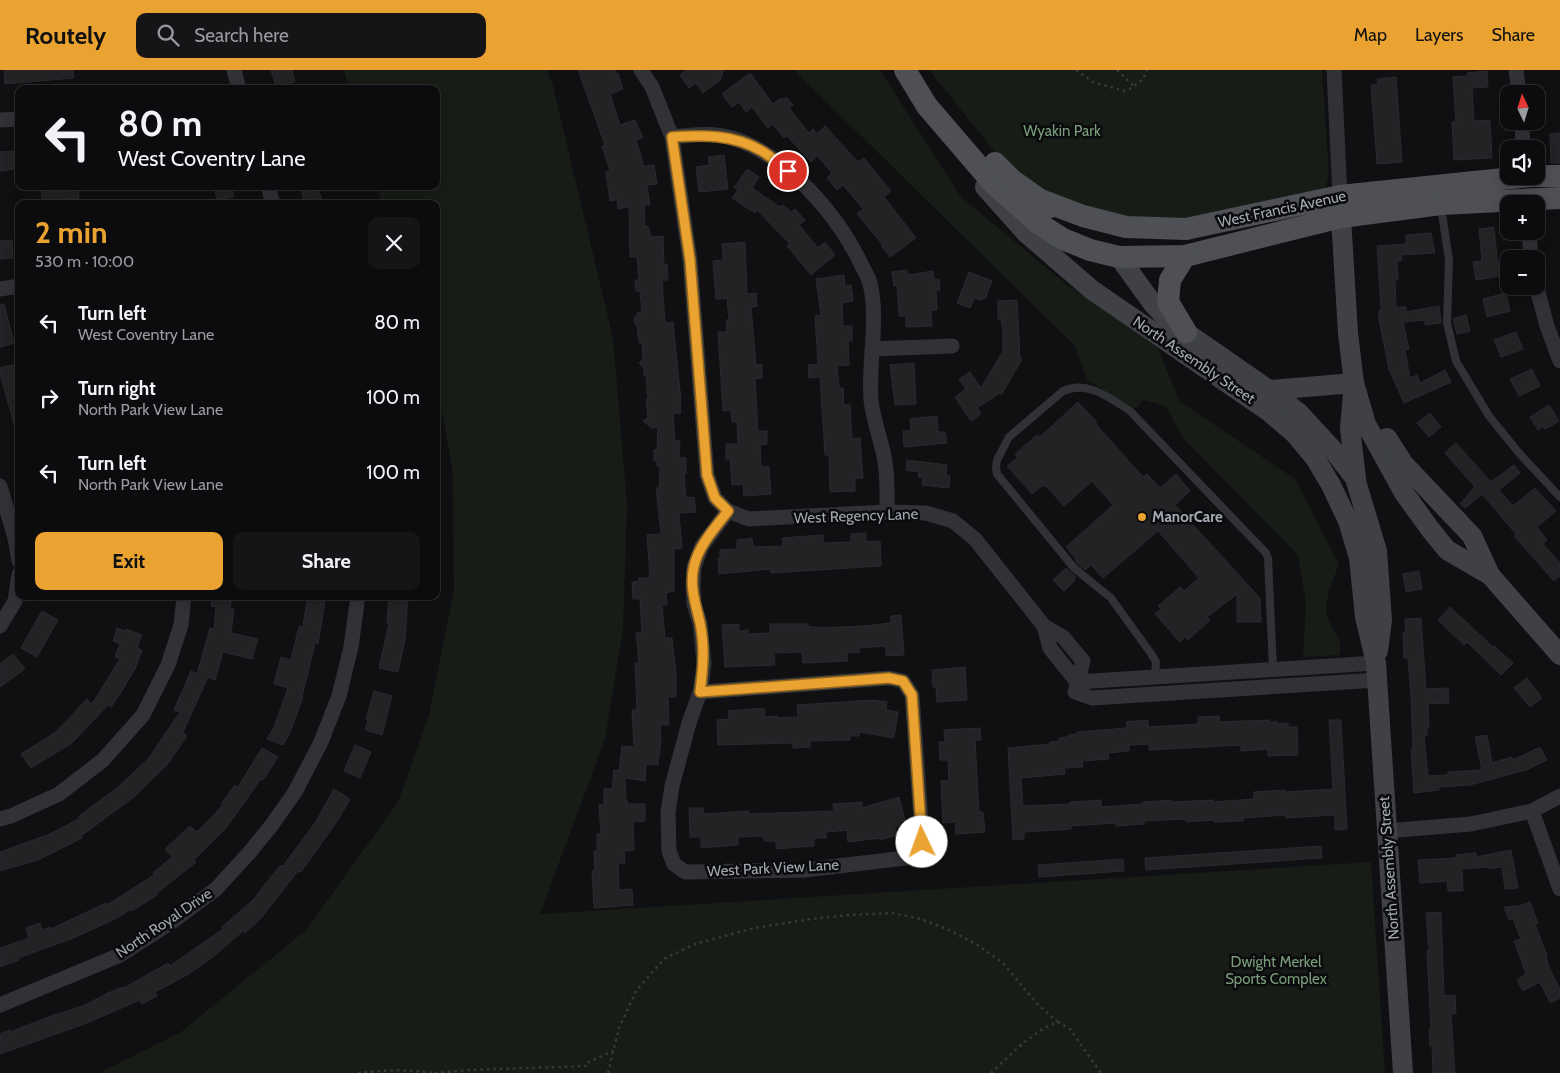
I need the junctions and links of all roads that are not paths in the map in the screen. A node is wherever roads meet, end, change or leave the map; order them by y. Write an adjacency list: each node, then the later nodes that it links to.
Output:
1 (234, 70): 7 (street)
2 (641, 70): 12 (street)
3 (905, 70): 9 (main road, West Francis Avenue)
4 (914, 70): 16 (main road)
5 (1334, 70): 21 (street)
6 (1516, 70): 8 (street)
7 (238, 85)
8 (1518, 85)
9 (927, 106): 23 (main road, West Francis Avenue); 39 (main road, North Assembly Street)
10 (15, 119): 11 (street)
11 (0, 120)
12 (672, 137): 29 (street); 36 (street)
13 (1545, 176): 14 (main road)
14 (1560, 176)
15 (1500, 181): 21 (main road, West Francis Avenue)
16 (1038, 198): 21 (main road, West Francis Avenue); 23 (main road)
17 (1560, 198): 18 (main road, West Francis Avenue)
18 (1545, 200)
19 (1500, 203): 20 (main road, West Francis Avenue)
20 (1441, 204): 21 (main road, West Francis Avenue); 35 (lane)
21 (1347, 210): 22 (main road, West Francis Avenue); 31 (main road)
22 (1185, 256): 23 (main road, West Francis Avenue); 27 (main road)
23 (1119, 257): 27 (main road, North Assembly Street)
24 (15, 286): 25 (street)
25 (0, 288)
26 (1539, 295): 30 (street)
27 (1186, 332): 32 (main road, North Assembly Street)
28 (952, 346): 29 (street)
29 (872, 349): 37 (street)
30 (1560, 360)
31 (1354, 383): 32 (main road); 33 (main road); 40 (main road); 40 (main road)
32 (1270, 390): 33 (main road, North Assembly Street)
33 (1355, 478): 39 (main road); 47 (main road, North Assembly Street)
34 (0, 486): 38 (street)
35 (1560, 498)
36 (728, 511): 37 (street, West Regency Lane); 51 (street)
37 (887, 512): 50 (street, West Regency Lane)
38 (15, 538)
39 (1358, 558): 47 (main road, North Assembly Street)
40 (1490, 575): 45 (main road)
41 (15, 600): 44 (street)
42 (184, 600): 55 (street)
43 (358, 600): 58 (street, North Royal Drive)
44 (0, 626)
45 (1560, 655)
46 (1273, 669): 47 (street); 48 (street); 48 (lane); 49 (street)
47 (1377, 671): 49 (street); 56 (main road, North Assembly Street)
48 (1155, 677): 50 (street); 52 (street)
49 (1271, 686): 52 (street)
50 (1076, 687): 52 (street)
51 (700, 692): 51 (street, West Park View Lane)
52 (1156, 694)
53 (1560, 796): 54 (street)
54 (1532, 811): 56 (street); 57 (street)
55 (0, 819)
56 (1386, 831): 59 (main road, North Assembly Street)
57 (1560, 889)
58 (0, 1005)
59 (1403, 1073)

